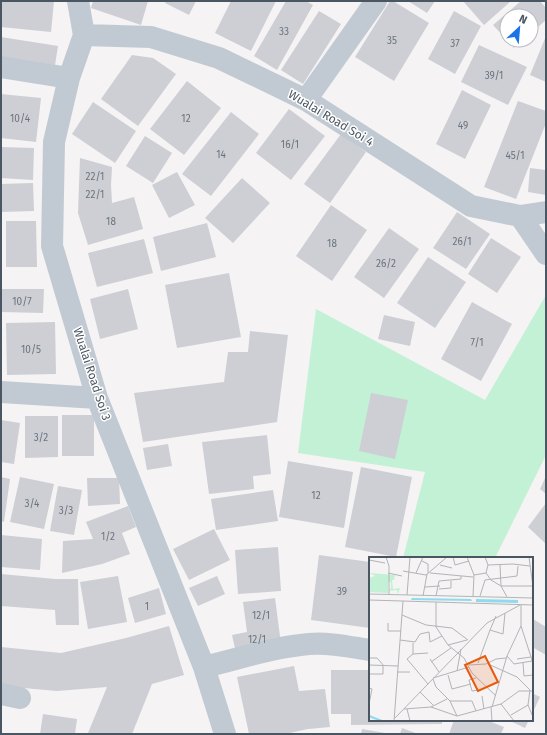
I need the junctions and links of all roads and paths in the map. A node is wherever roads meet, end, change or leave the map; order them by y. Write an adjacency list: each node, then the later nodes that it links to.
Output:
1 (78, 1): 3 (street, Wualai Road Soi 3)
2 (376, 1): 6 (street)
3 (84, 35): 5 (street, Wualai Road Soi 3); 6 (street, Wualai Road Soi 4)
4 (1, 67): 5 (street)
5 (69, 78): 11 (street, Wualai Road Soi 3)
6 (306, 100): 8 (street, Wualai Road Soi 4)
7 (546, 212): 8 (street, Wualai Road Soi 4)
8 (520, 216): 9 (street)
9 (546, 254)
10 (1, 392): 11 (street)
11 (98, 398): 13 (street, Wualai Road Soi 3)
12 (369, 650): 13 (street)
13 (204, 667): 14 (street, Wualai Road Soi 3)
14 (225, 734)

